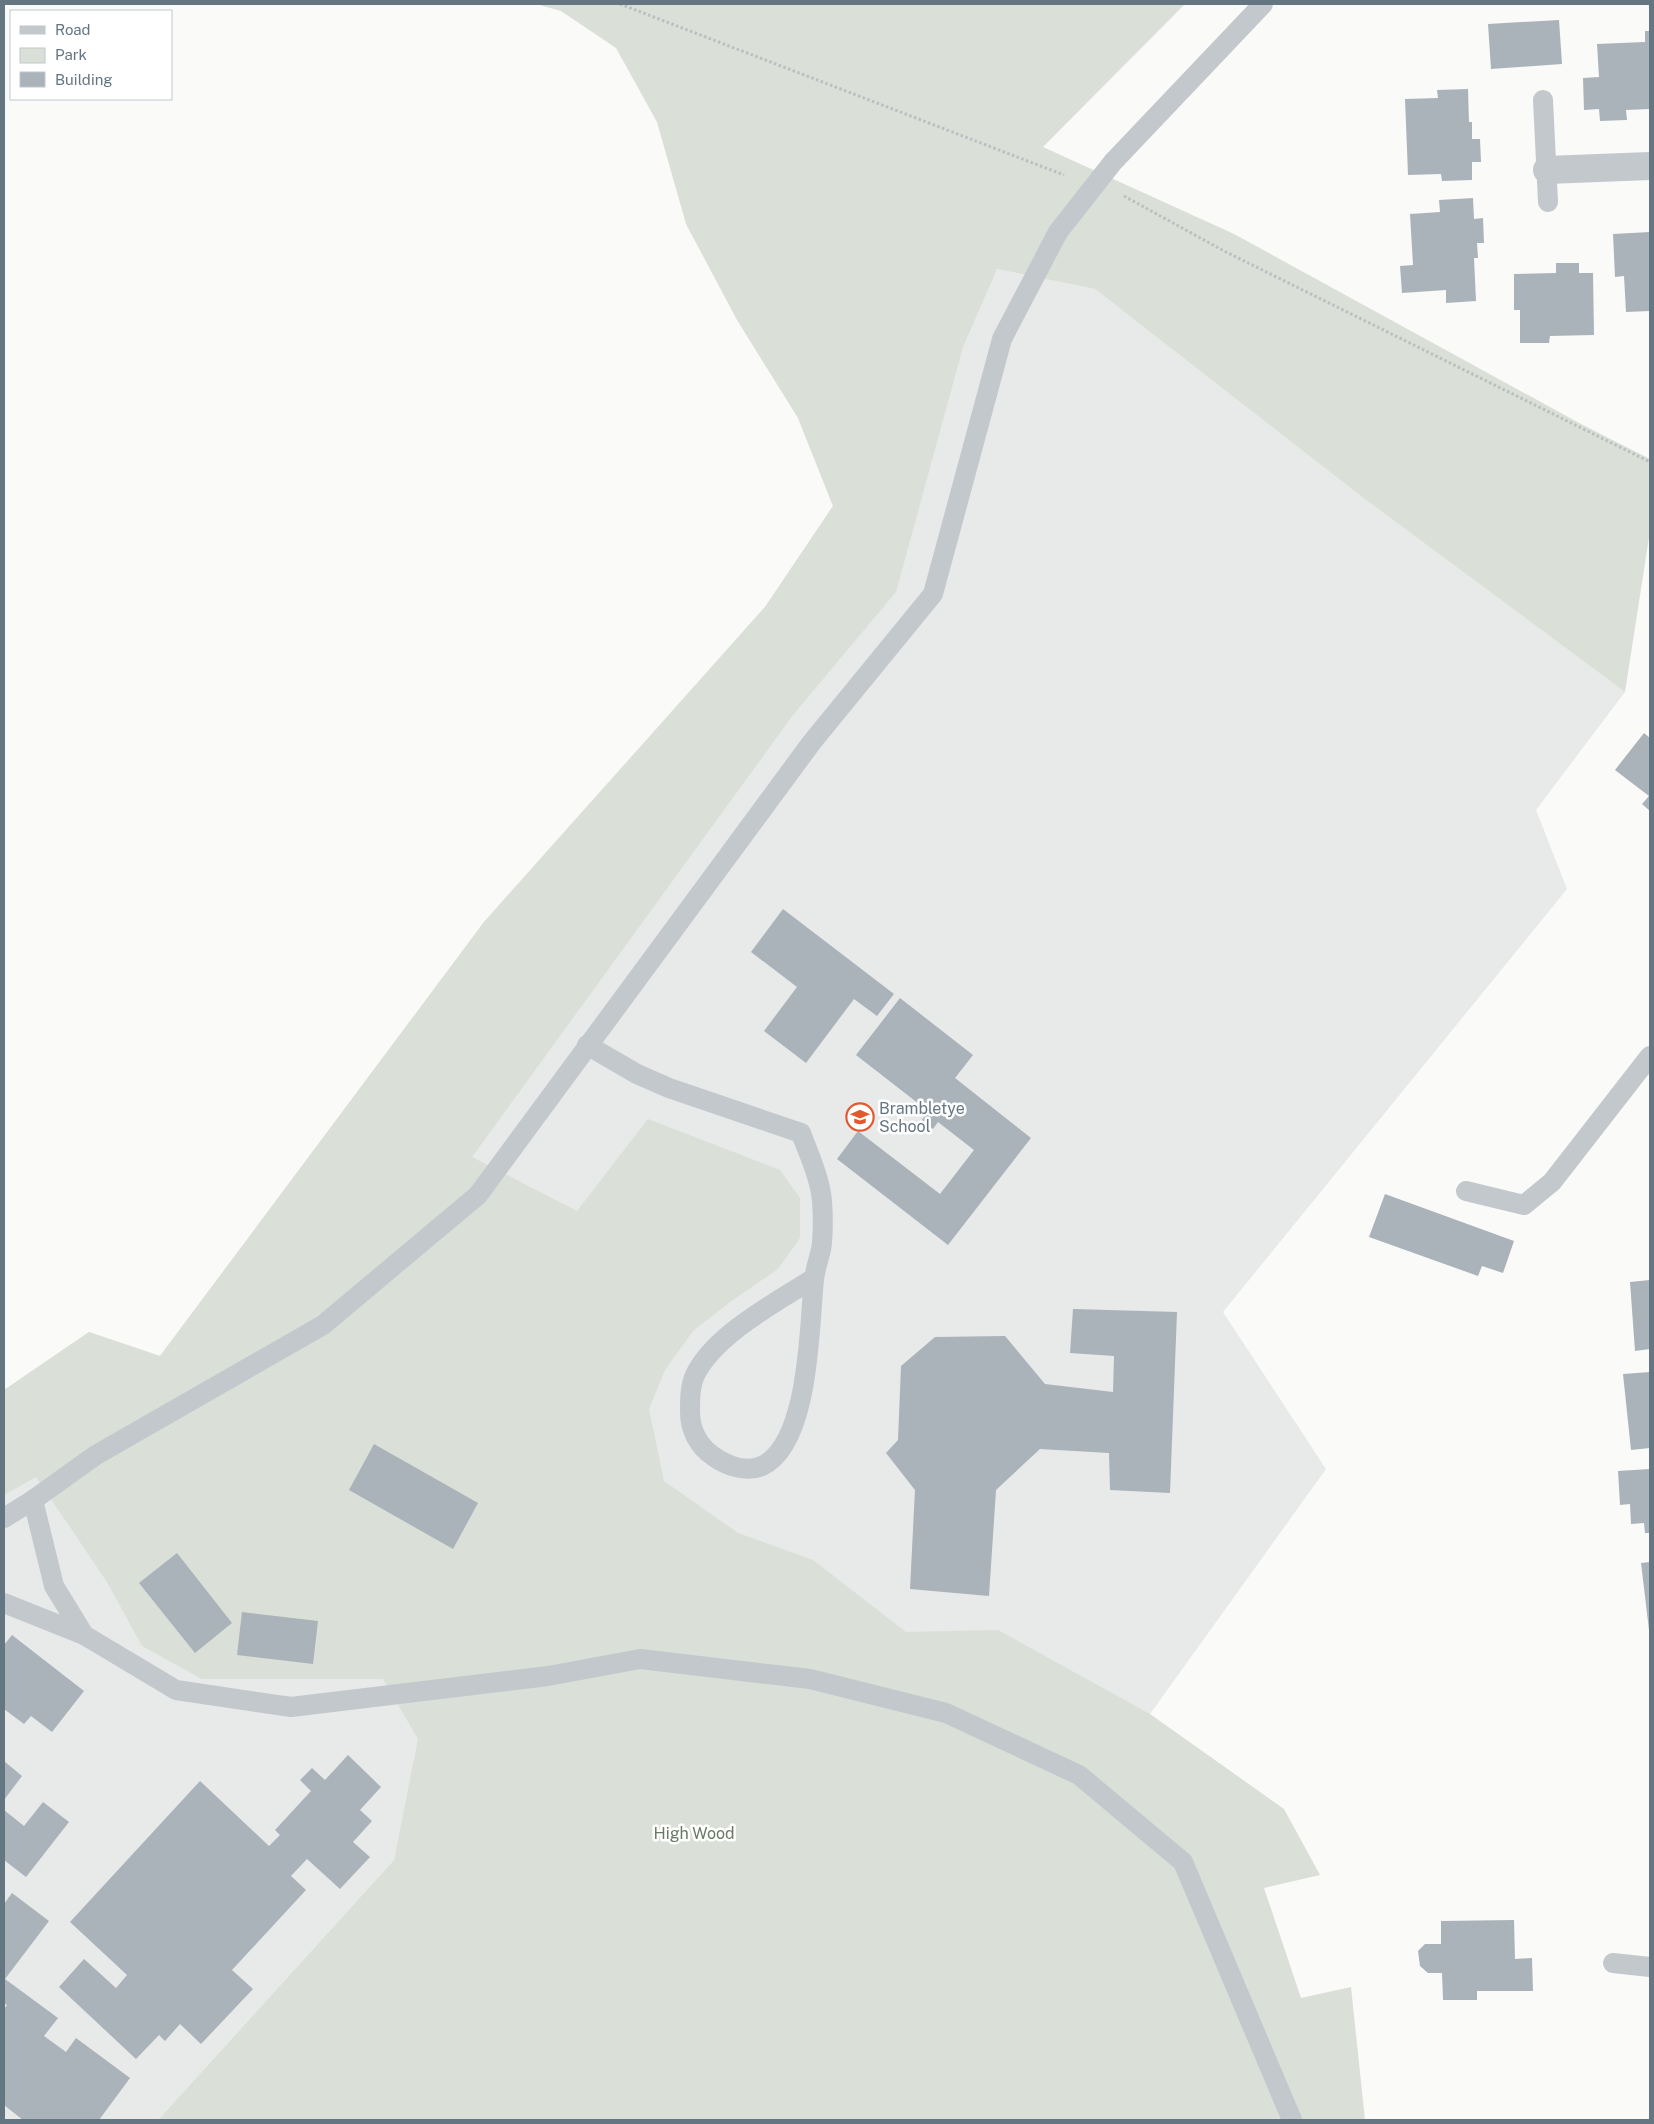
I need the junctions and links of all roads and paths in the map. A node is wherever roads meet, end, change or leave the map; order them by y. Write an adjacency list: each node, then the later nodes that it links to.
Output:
1 (620, 4): 6 (path)
2 (1263, 4): 10 (lane)
3 (1543, 100): 5 (lane)
4 (1650, 166): 5 (street)
5 (1547, 170): 8 (lane)
6 (1066, 176)
7 (1120, 195): 9 (path)
8 (1548, 202)
9 (1650, 462)
10 (587, 1046): 13 (lane); 14 (lane)
11 (1650, 1056): 12 (lane)
12 (1466, 1191)
13 (814, 1278): 13 (lane)
14 (33, 1500): 15 (lane); 17 (lane)
15 (4, 1518)
16 (4, 1603): 17 (lane)
17 (84, 1635): 20 (lane)
18 (1612, 1962): 19 (lane)
19 (1650, 1967)
20 (1292, 2120)

